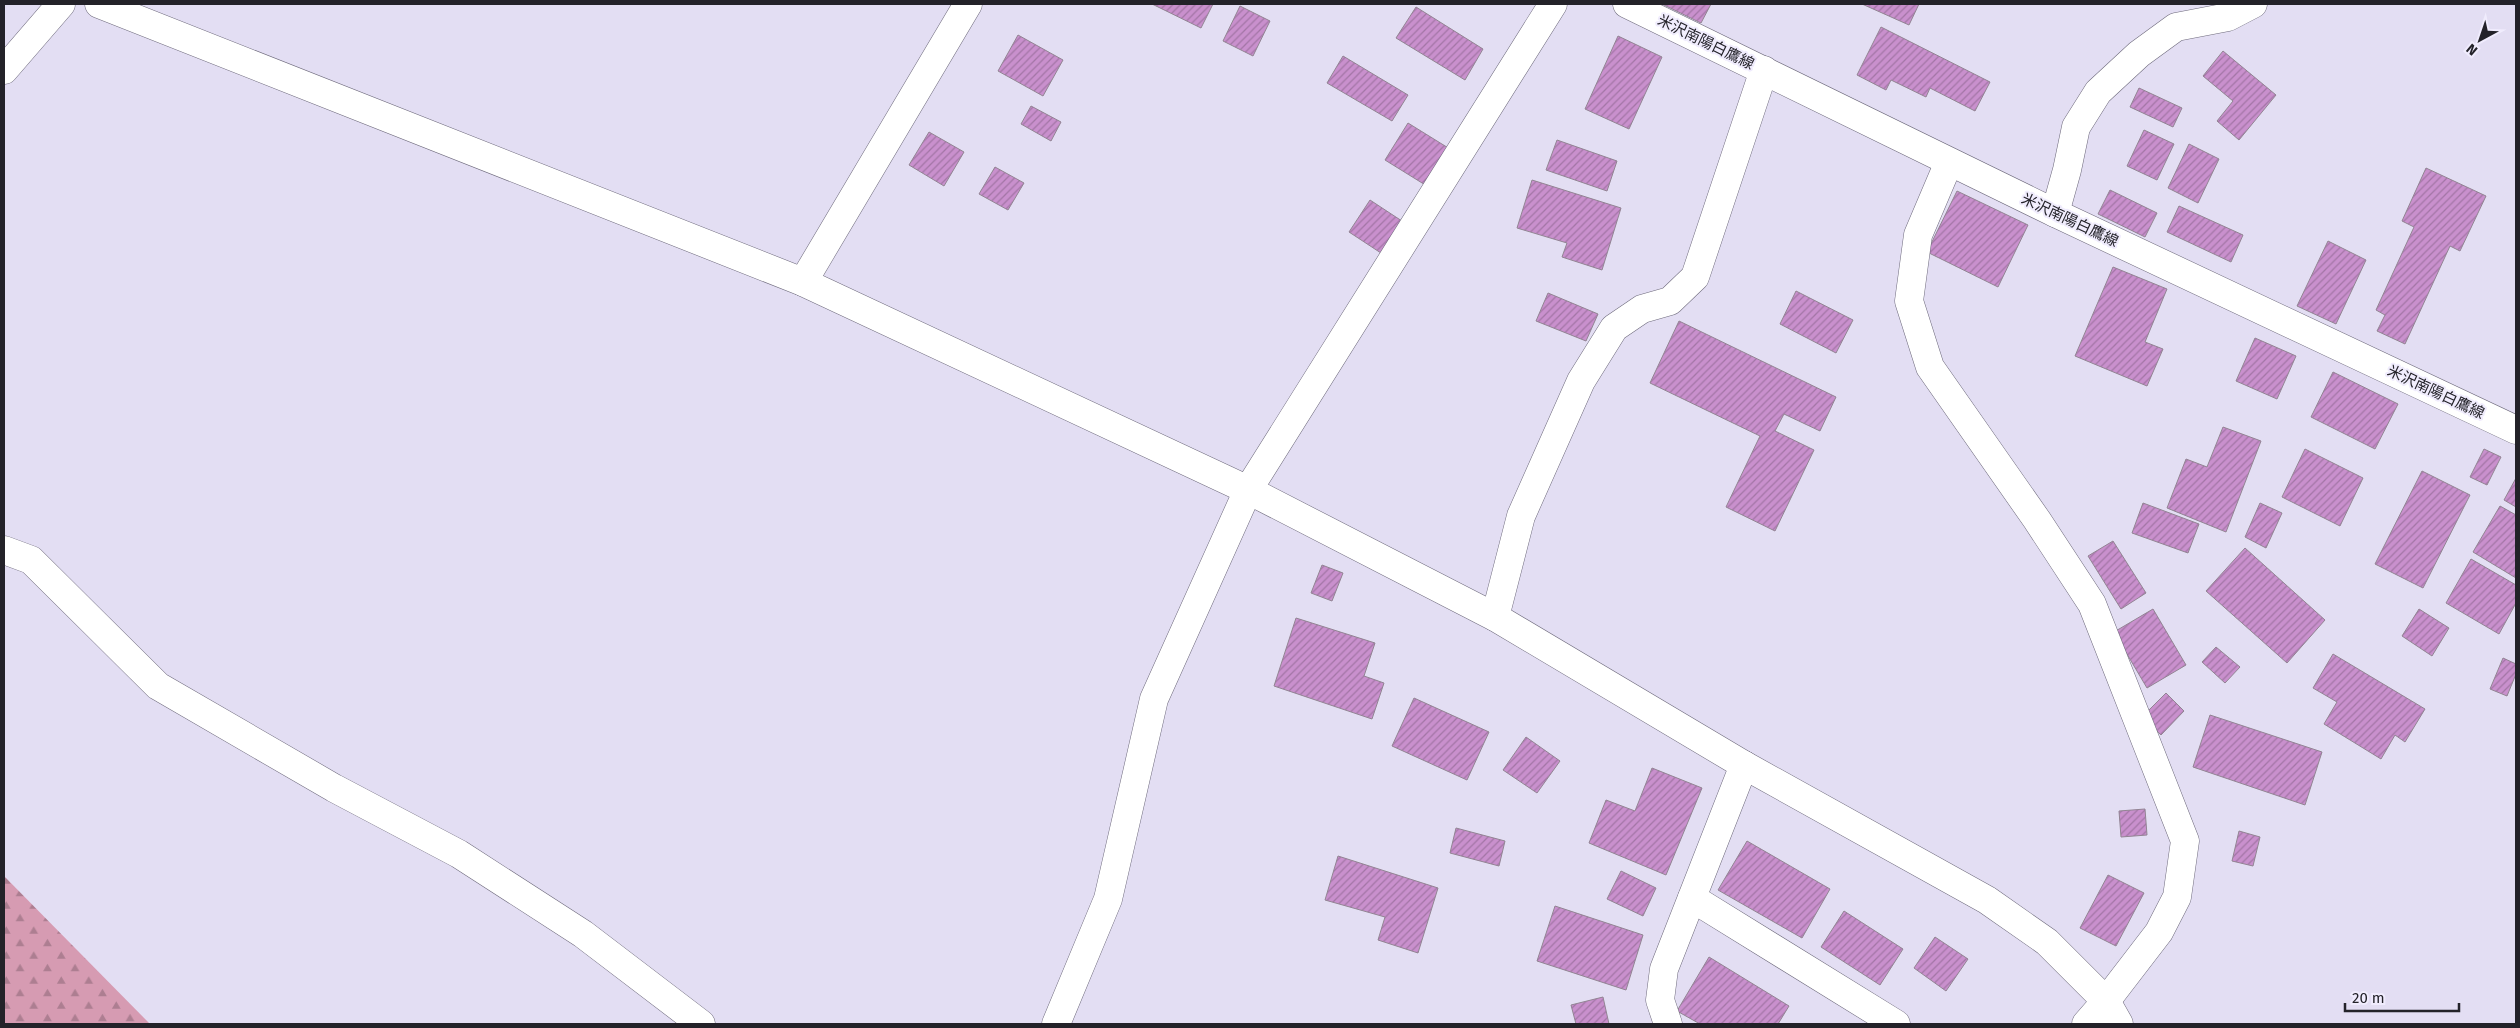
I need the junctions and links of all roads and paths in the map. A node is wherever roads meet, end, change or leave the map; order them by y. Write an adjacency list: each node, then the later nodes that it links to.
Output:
1 (62, 4): 7 (street)
2 (99, 4): 11 (street)
3 (968, 4): 11 (street)
4 (1553, 4): 13 (street)
5 (1626, 4): 8 (street, 米沢南陽白鷹線)
6 (2253, 4): 10 (street)
7 (4, 70)
8 (1764, 70): 9 (street, 米沢南陽白鷹線); 15 (street)
9 (1949, 162): 10 (street, 米沢南陽白鷹線); 18 (street)
10 (2055, 213): 12 (street, 米沢南陽白鷹線)
11 (804, 282): 13 (street)
12 (2516, 430)
13 (1248, 490): 15 (street); 20 (street)
14 (4, 550): 19 (street)
15 (1495, 617): 16 (street)
16 (1744, 765): 17 (street); 18 (street)
17 (1692, 898): 21 (street); 22 (street)
18 (2113, 1013): 23 (street)
19 (701, 1024)
20 (1056, 1024)
21 (1668, 1024)
22 (1896, 1024)
23 (2086, 1024)

